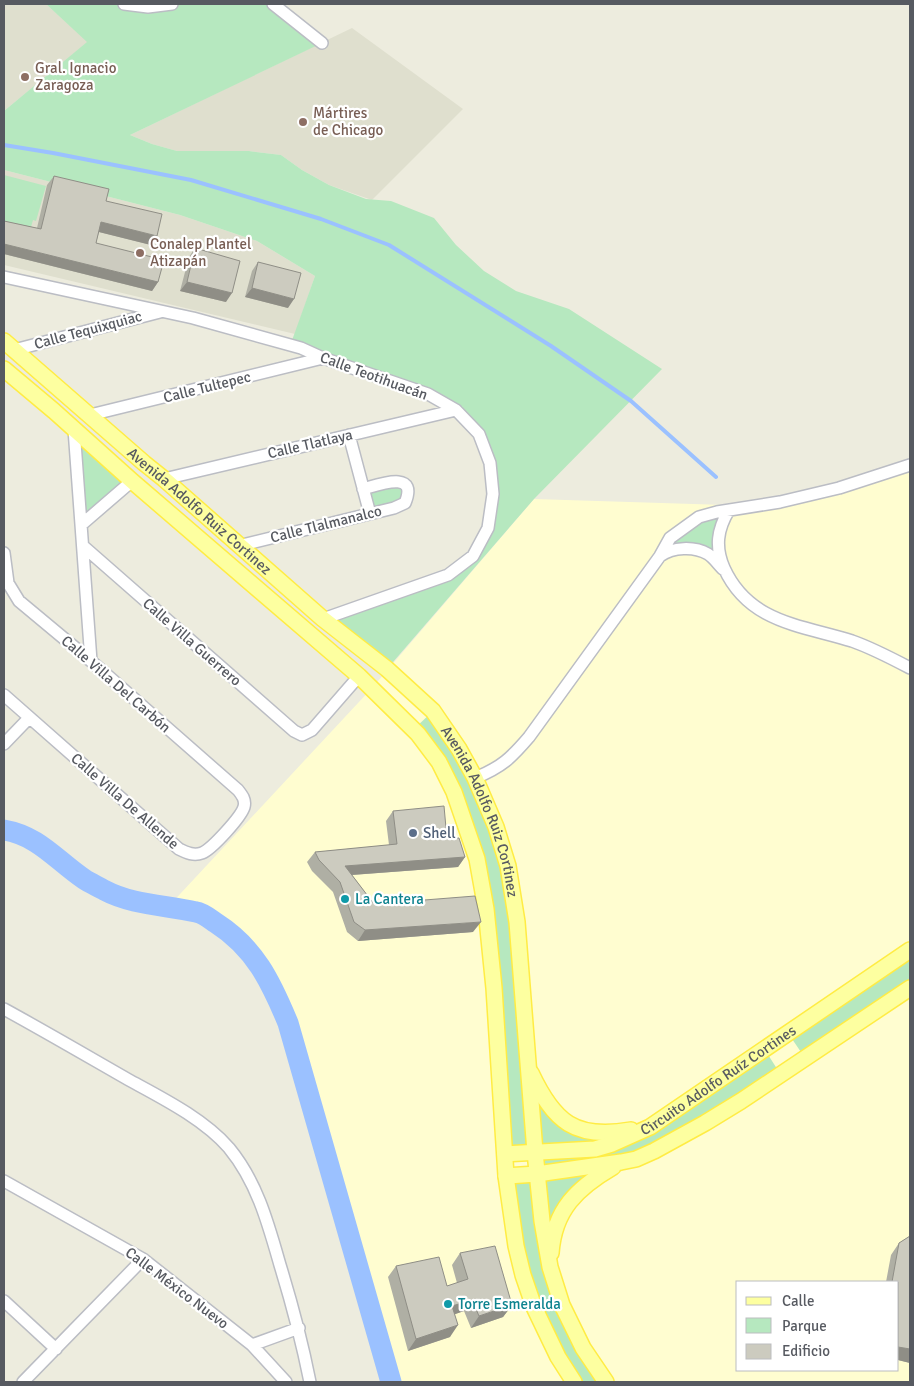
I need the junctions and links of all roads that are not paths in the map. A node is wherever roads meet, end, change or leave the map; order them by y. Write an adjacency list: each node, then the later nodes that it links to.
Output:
1 (124, 4): 2 (street)
2 (172, 4)
3 (273, 4): 4 (street)
4 (322, 43)
5 (4, 277): 6 (street, Calle Teotihuacán)
6 (163, 311): 7 (street, Calle Tequixquiac); 8 (street, Calle Teotihuacán)
7 (6, 349): 10 (main road, Avenida Adolfo Ruiz Cortinez); 11 (main road, Avenida Adolfo Ruiz Cortinez)
8 (323, 358): 12 (street, Calle Teotihuacán); 14 (street, Calle Tultepec)
9 (4, 369): 13 (main road, Avenida Adolfo Ruiz Cortinez)
10 (34, 380): 11 (main road, Avenida Adolfo Ruiz Cortinez); 13 (main road, Avenida Adolfo Ruiz Cortinez)
11 (68, 396): 14 (main road, Avenida Adolfo Ruiz Cortinez)
12 (456, 410): 16 (street, Calle Tlatlaya); 29 (street, Calle Teotihuacán)
13 (54, 411): 15 (main road, Avenida Adolfo Ruiz Cortinez)
14 (90, 415): 18 (main road, Avenida Adolfo Ruiz Cortinez)
15 (74, 429): 19 (main road, Avenida Adolfo Ruiz Cortinez); 23 (street)
16 (349, 435): 18 (street, Calle Tlatlaya); 20 (street)
17 (910, 464): 21 (street)
18 (164, 479): 25 (main road, Avenida Adolfo Ruiz Cortinez)
19 (132, 481): 23 (street); 32 (main road, Avenida Adolfo Ruiz Cortinez)
20 (363, 489): 22 (street); 22 (street, Calle Tlalmanalco)
21 (729, 510): 27 (street); 28 (street)
22 (370, 514): 25 (street, Calle Tlalmanalco)
23 (81, 525): 24 (street)
24 (83, 546): 30 (street); 32 (street, Calle Villa Guerrero)
25 (238, 546): 29 (main road, Avenida Adolfo Ruiz Cortinez)
26 (4, 553): 30 (street, Calle Villa Del Carbón)
27 (660, 556): 28 (street); 40 (street)
28 (727, 574): 31 (street)
29 (323, 619): 34 (main road, Avenida Adolfo Ruiz Cortinez)
30 (91, 661): 41 (street, Calle Villa Del Carbón)
31 (910, 668)
32 (359, 676): 36 (main road, Avenida Adolfo Ruiz Cortinez)
33 (4, 696): 35 (street, Calle Villa De Allende)
34 (437, 716): 36 (main road); 38 (main road, Avenida Adolfo Ruiz Cortinez)
35 (29, 718): 37 (street); 41 (street, Calle Villa De Allende)
36 (418, 734): 39 (main road, Avenida Adolfo Ruiz Cortinez)
37 (4, 744)
38 (459, 749): 39 (main road); 40 (main road, Avenida Adolfo Ruiz Cortinez)
39 (439, 762): 48 (main road, Avenida Adolfo Ruiz Cortinez)
40 (475, 778): 45 (main road, Avenida Adolfo Ruiz Cortinez)
41 (244, 805)
42 (910, 950): 46 (main road, Circuito Adolfo Ruíz Cortines)
43 (910, 988): 49 (main road, Circuito Adolfo Ruíz Cortines)
44 (4, 1009): 56 (street)
45 (527, 1066): 46 (main road); 47 (main road, Avenida Adolfo Ruiz Cortinez)
46 (650, 1127): 47 (main road, Circuito Adolfo Ruíz Cortines)
47 (535, 1152): 48 (main road, Circuito Adolfo Ruíz Cortines); 50 (main road, Avenida Adolfo Ruiz Cortinez)
48 (505, 1154): 51 (main road, Avenida Adolfo Ruiz Cortinez)
49 (621, 1162): 50 (main road, Circuito Adolfo Ruíz Cortines); 54 (main road)
50 (537, 1174): 51 (main road, Circuito Adolfo Ruíz Cortines); 54 (main road, Avenida Adolfo Ruiz Cortinez)
51 (506, 1176): 62 (main road, Avenida Adolfo Ruiz Cortinez)
52 (4, 1181): 53 (street, Calle México Nuevo)
53 (143, 1258): 57 (street, Calle México Nuevo); 58 (street)
54 (550, 1267): 63 (main road, Avenida Adolfo Ruiz Cortinez)
55 (4, 1301): 58 (street)
56 (299, 1328): 57 (street); 61 (street)
57 (252, 1345): 60 (street, Calle México Nuevo)
58 (56, 1348): 59 (street)
59 (23, 1382)
60 (286, 1382)
61 (310, 1382)
62 (574, 1382)
63 (606, 1382)

